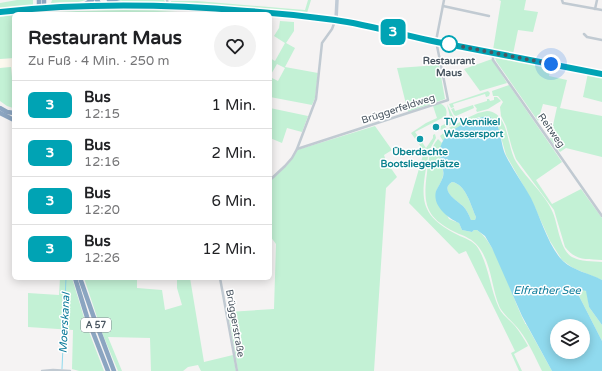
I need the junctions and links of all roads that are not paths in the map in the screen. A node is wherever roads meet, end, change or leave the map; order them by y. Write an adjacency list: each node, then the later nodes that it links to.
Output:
1 (39, 0): 20 (highway)
2 (44, 0): 21 (highway)
3 (92, 0): 14 (highway)
4 (97, 0): 12 (highway)
5 (101, 0): 12 (highway)
6 (109, 0): 13 (highway)
7 (167, 0): 15 (street)
8 (337, 0): 25 (main road)
9 (444, 0): 16 (street)
10 (562, 0): 17 (street)
11 (597, 0): 17 (street)
12 (100, 5): 13 (main road); 14 (main road)
13 (126, 5): 15 (main road)
14 (82, 6): 19 (main road)
15 (168, 6): 22 (main road)
16 (443, 6): 24 (street); 28 (street)
17 (596, 9): 18 (street)
18 (602, 10)
19 (1, 12)
20 (39, 12)
21 (44, 12)
22 (255, 12)
23 (272, 14): 25 (main road)
24 (489, 16)
25 (336, 20): 28 (main road); 35 (street)
26 (584, 34): 27 (street)
27 (602, 40)
28 (436, 41): 29 (main road); 35 (street, Brüggerfeldweg)
29 (492, 53): 30 (main road); 37 (street, Reitweg)
30 (602, 74)
31 (0, 108): 33 (highway)
32 (0, 113): 34 (highway)
33 (12, 113)
34 (12, 119)
35 (297, 149): 36 (street)
36 (272, 178)
37 (602, 216)
38 (76, 280): 43 (highway, A 57)
39 (81, 280): 44 (highway, A 57)
40 (220, 280): 45 (street, Brüggerstraße)
41 (42, 371): 42 (street)
42 (70, 371)
43 (108, 371)
44 (114, 371)
45 (237, 371)

